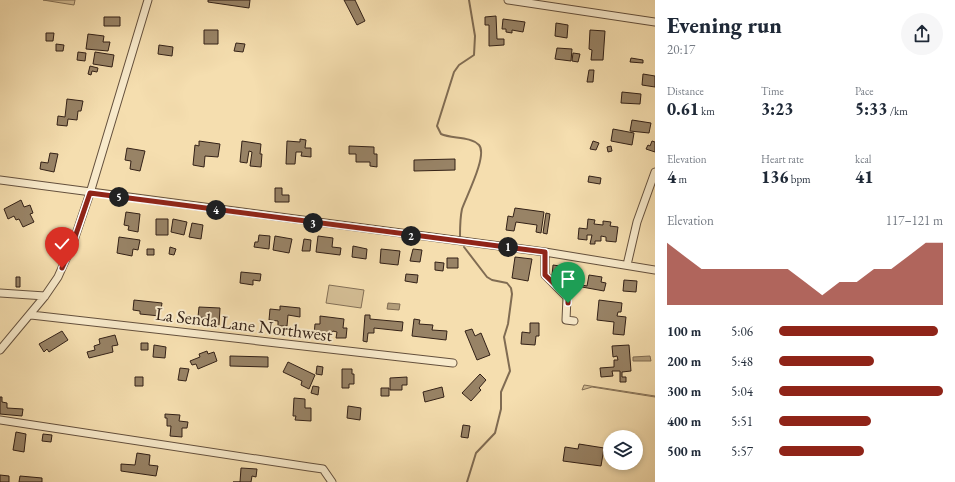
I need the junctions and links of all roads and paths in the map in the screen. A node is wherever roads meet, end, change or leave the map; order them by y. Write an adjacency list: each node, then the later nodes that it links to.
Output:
1 (148, 0): 6 (street)
2 (508, 0): 3 (street)
3 (655, 22)
4 (655, 172): 8 (street)
5 (0, 180): 6 (street)
6 (90, 193): 7 (street); 11 (street)
7 (545, 252): 8 (street); 13 (street)
8 (627, 265): 9 (street)
9 (655, 270)
10 (0, 294): 11 (street)
11 (45, 296): 12 (street)
12 (31, 315): 14 (street); 15 (street, La Senda Lane Northwest)
13 (574, 321)
14 (0, 350)
15 (453, 363)
16 (0, 420): 17 (street)
17 (332, 482)

